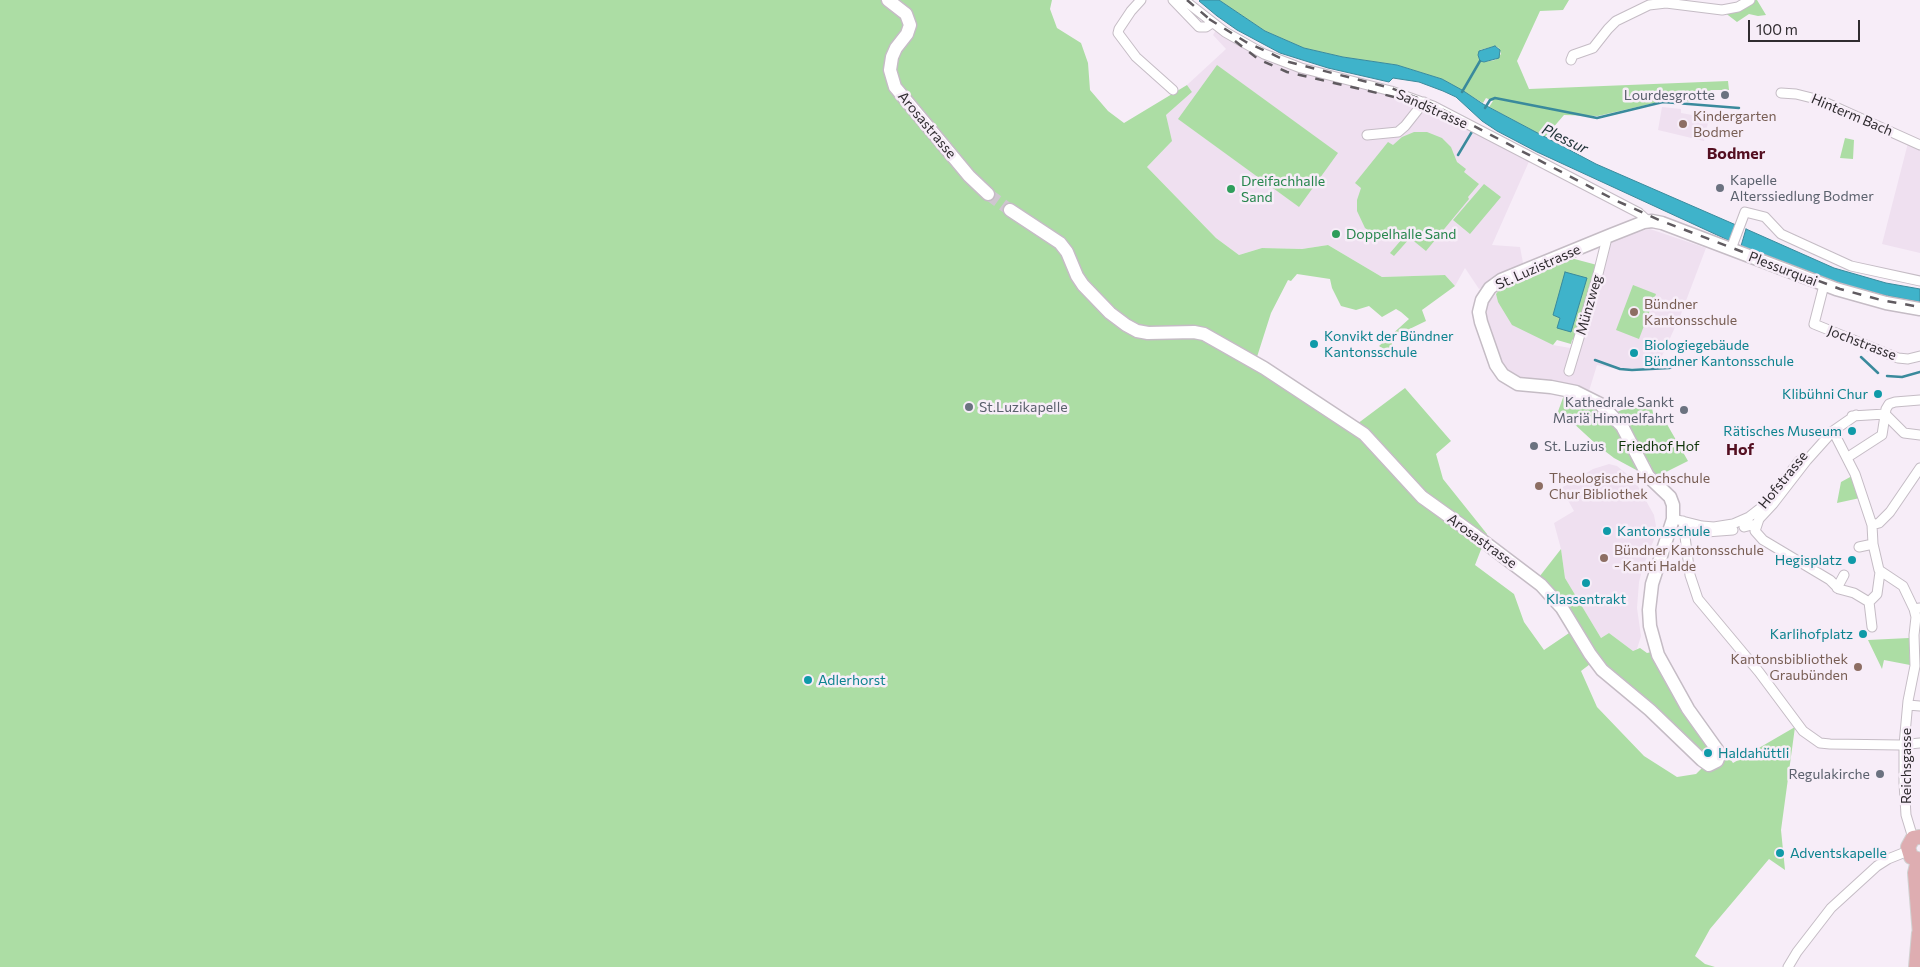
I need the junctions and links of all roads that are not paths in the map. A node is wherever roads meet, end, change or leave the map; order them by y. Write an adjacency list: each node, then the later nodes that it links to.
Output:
1 (888, 0): 13 (main road, Arosastrasse)
2 (1141, 0): 8 (street)
3 (1173, 0): 6 (street)
4 (1184, 0): 6 (street, Sandstrasse)
5 (1750, 0): 7 (street)
6 (1212, 23): 10 (street, Sandstrasse)
7 (1571, 60)
8 (1173, 90)
9 (1782, 93): 12 (street, Hinterm Bach)
10 (1424, 102): 11 (street); 15 (street, Sandstrasse)
11 (1367, 135)
12 (1920, 145)
13 (988, 194)
14 (1010, 210): 30 (main road, Arosastrasse)
15 (1648, 222): 16 (main road, St. Luzistrasse); 17 (main road, Plessurquai)
16 (1604, 238): 22 (street, Münzweg); 30 (main road, St. Luzistrasse)
17 (1732, 246): 18 (street); 19 (main road, Plessurquai)
18 (1920, 281)
19 (1824, 285): 20 (main road, Plessurquai); 21 (street, Jochstrasse)
20 (1920, 309)
21 (1920, 356)
22 (1569, 371)
23 (1920, 400): 24 (street)
24 (1885, 414): 25 (street); 27 (street); 28 (street)
25 (1856, 415): 26 (street); 30 (street, Hofstrasse)
26 (1833, 431): 28 (street); 31 (street)
27 (1920, 435)
28 (1848, 457): 32 (street)
29 (1920, 468): 32 (street)
30 (1678, 520): 47 (street)
31 (1756, 524): 33 (street); 40 (street)
32 (1872, 525): 36 (street)
33 (1744, 527)
34 (1695, 530): 35 (street)
35 (1733, 530)
36 (1873, 544): 37 (street); 38 (street)
37 (1859, 547)
38 (1880, 572): 41 (street); 42 (street)
39 (1844, 575): 40 (street)
40 (1837, 588): 41 (street)
41 (1869, 602): 43 (street)
42 (1917, 611): 44 (street, Reichsgasse)
43 (1872, 627)
44 (1908, 706): 45 (street); 47 (street, Reichsgasse)
45 (1920, 706)
46 (1920, 743): 47 (street)
47 (1904, 745): 48 (street, Reichsgasse)
48 (1916, 849): 49 (main road); 51 (street)
49 (1919, 911): 50 (main road)
50 (1920, 934): 52 (main road)
51 (1788, 967)
52 (1916, 967)

